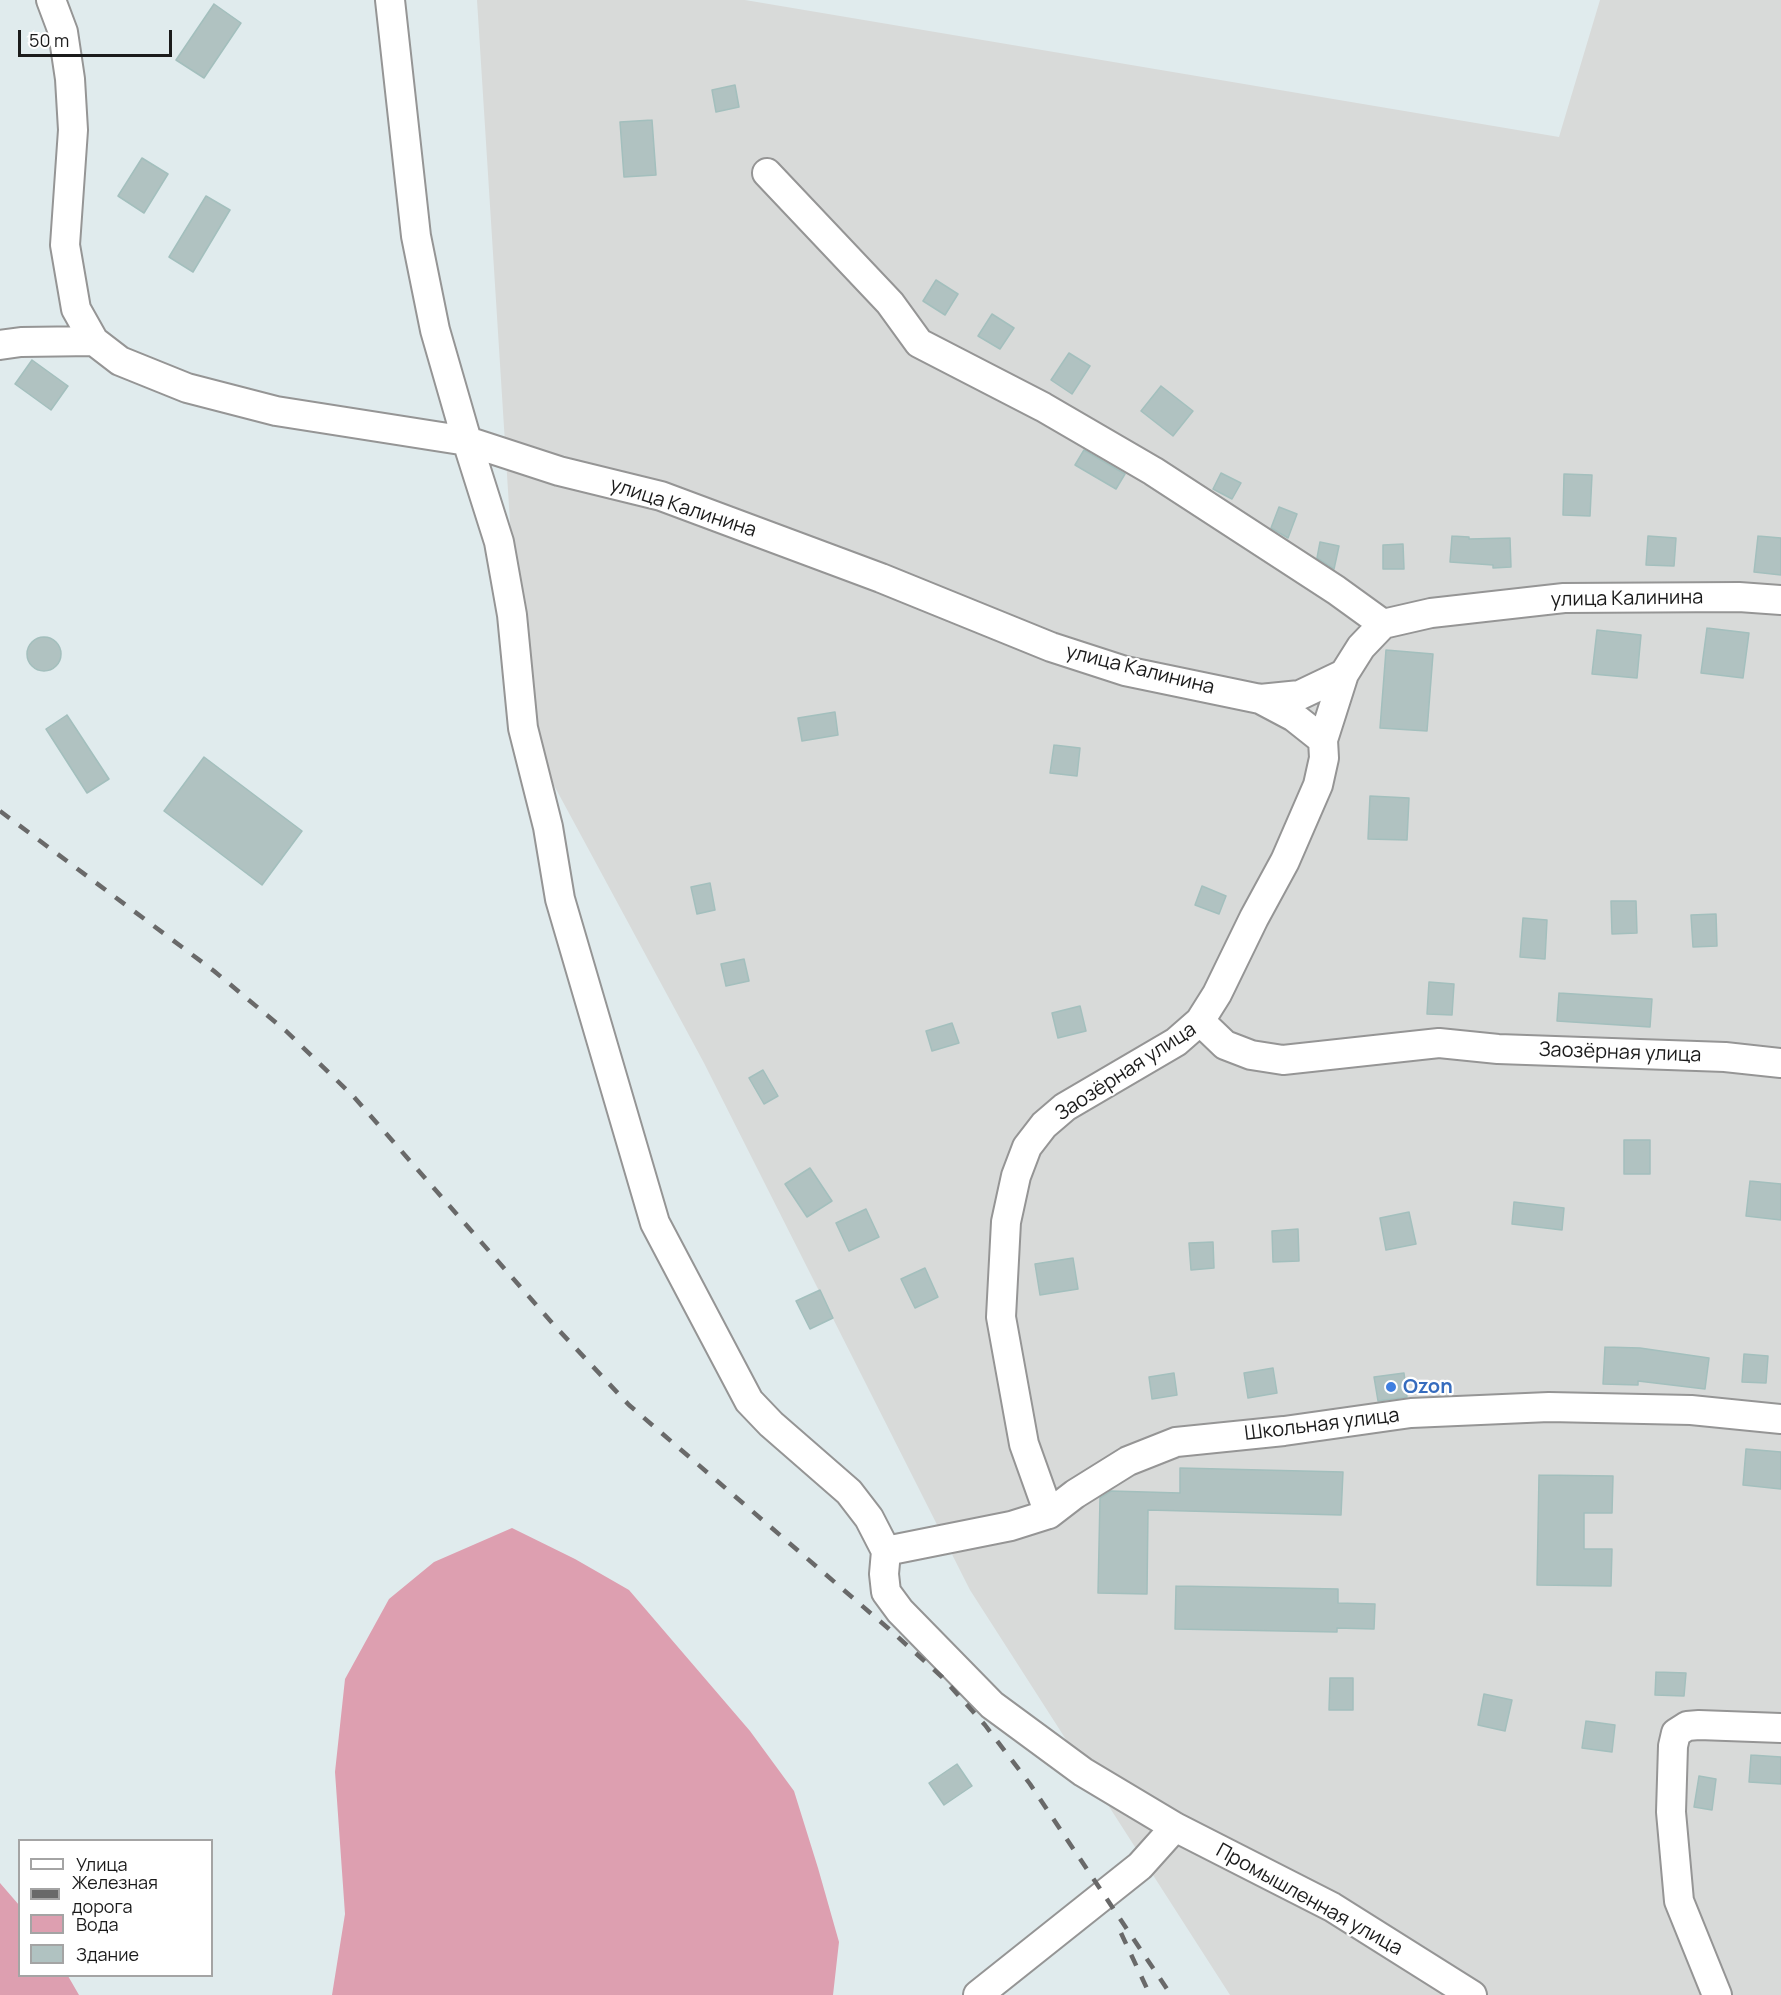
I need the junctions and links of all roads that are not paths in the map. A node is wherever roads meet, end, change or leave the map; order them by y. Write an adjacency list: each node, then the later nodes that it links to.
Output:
1 (51, 0): 4 (street)
2 (390, 0): 6 (street)
3 (767, 173): 8 (street)
4 (94, 341): 5 (street); 6 (street, улица Калинина)
5 (0, 345)
6 (467, 441): 10 (street, улица Калинина); 16 (street)
7 (1781, 600): 8 (street, улица Калинина)
8 (1383, 624): 9 (street)
9 (1344, 674): 10 (street, улица Калинина); 11 (street)
10 (1260, 699): 11 (street)
11 (1323, 740): 12 (street)
12 (1200, 1021): 13 (street, Заозёрная улица); 15 (street, Заозёрная улица)
13 (1781, 1063)
14 (1781, 1419): 15 (street, Школьная улица)
15 (1049, 1514): 16 (street, Школьная улица)
16 (886, 1551): 18 (street, Промышленная улица)
17 (1781, 1728): 21 (street)
18 (1175, 1827): 19 (street); 20 (street, Промышленная улица)
19 (978, 1995)
20 (1472, 1995)
21 (1717, 1995)

